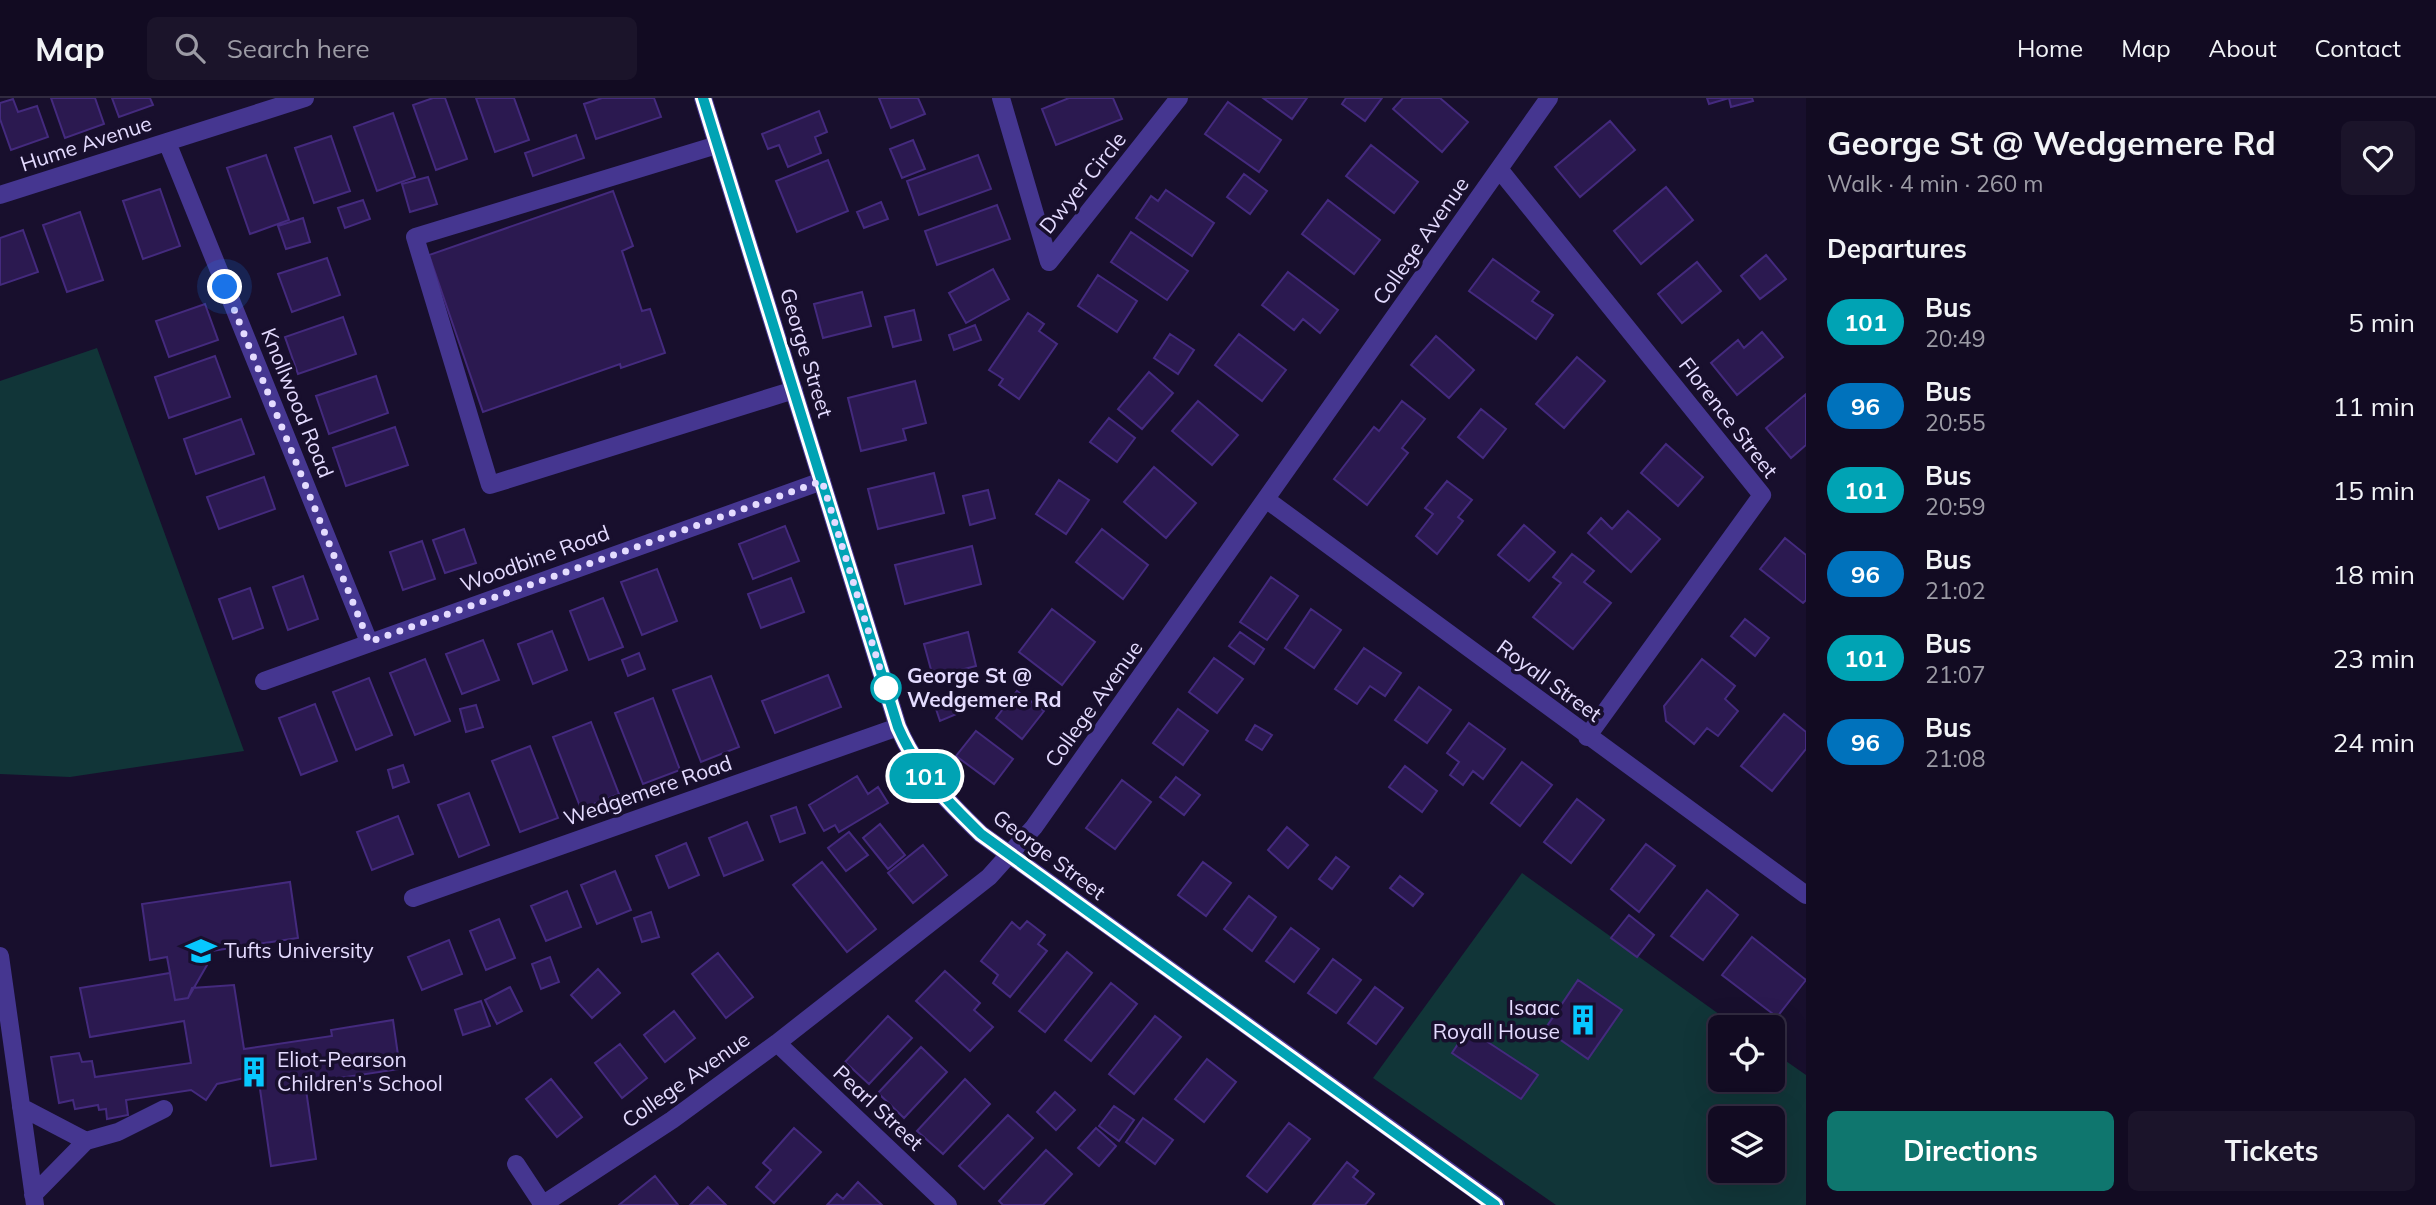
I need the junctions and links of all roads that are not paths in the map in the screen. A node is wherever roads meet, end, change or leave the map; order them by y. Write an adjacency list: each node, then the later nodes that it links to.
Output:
1 (305, 98): 6 (street, Hume Avenue)
2 (1001, 98): 3 (street, Dwyer Circle)
3 (1180, 98)
4 (1549, 98): 8 (street, College Avenue)
5 (707, 99): 7 (street, George Street)
6 (167, 142): 9 (street, Hume Avenue); 13 (street, Knollwood Road)
7 (717, 145): 10 (street, George Street); 10 (street)
8 (1499, 169): 12 (street, College Avenue); 16 (street, Florence Street)
9 (0, 195)
10 (794, 390): 11 (street, George Street)
11 (822, 481): 13 (street, Woodbine Road); 15 (street, George Street)
12 (1267, 500): 16 (street, Royall Street); 17 (street, College Avenue)
13 (369, 642): 14 (street, Woodbine Road)
14 (264, 681)
15 (898, 727): 17 (street, George Street); 19 (street, Wedgemere Road)
16 (1587, 737): 18 (street, Royall Street)
17 (1008, 854): 21 (street, College Avenue); 29 (street, George Street)
18 (1806, 895)
19 (413, 898)
20 (0, 956): 22 (street)
21 (777, 1043): 27 (street, College Avenue); 28 (street, Pearl Street)
22 (21, 1107): 24 (street); 26 (street)
23 (164, 1109): 24 (street)
24 (86, 1141): 26 (street)
25 (516, 1164): 27 (street)
26 (34, 1200)
27 (543, 1205)
28 (948, 1205)
29 (1496, 1205)

